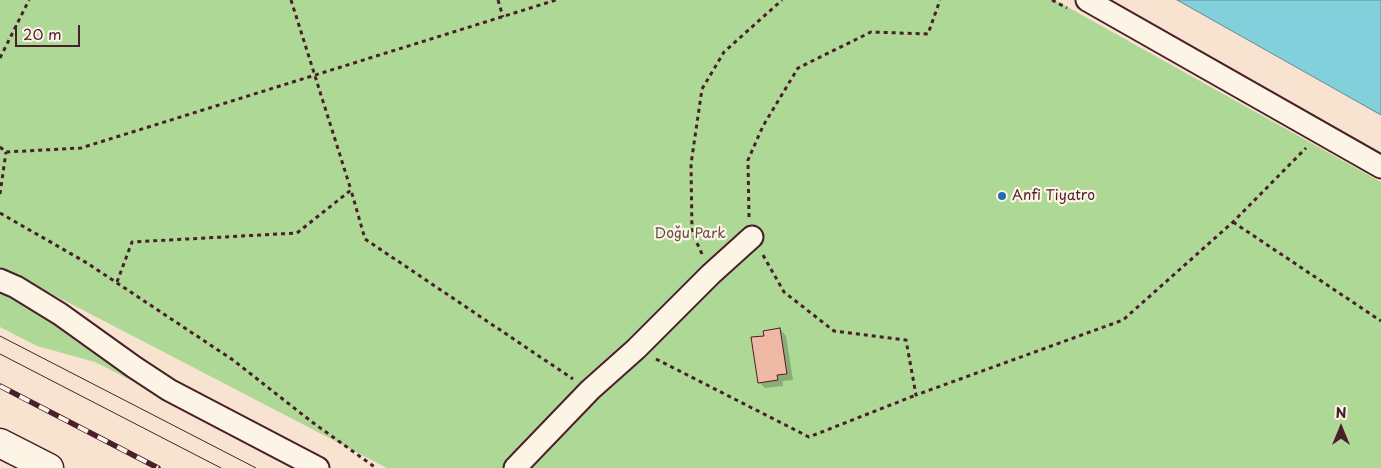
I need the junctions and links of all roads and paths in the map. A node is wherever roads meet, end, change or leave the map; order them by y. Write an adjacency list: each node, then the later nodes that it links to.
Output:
1 (29, 0): 9 (path)
2 (291, 0): 10 (path)
3 (498, 0): 8 (path)
4 (556, 0): 8 (path)
5 (782, 0): 20 (path)
6 (940, 0): 19 (path)
7 (1087, 0): 11 (street)
8 (503, 16): 10 (path)
9 (0, 58)
10 (315, 75): 13 (path); 15 (path)
11 (1321, 132): 14 (street); 18 (path)
12 (0, 147): 13 (path)
13 (6, 152): 16 (path)
14 (1381, 167)
15 (351, 190): 22 (path); 25 (path)
16 (0, 194)
17 (0, 212): 22 (path)
18 (1233, 222): 23 (path); 26 (path)
19 (752, 237): 20 (street); 26 (path)
20 (711, 274): 24 (street)
21 (0, 280): 29 (street)
22 (117, 282): 30 (path)
23 (1381, 321)
24 (636, 349): 25 (street); 26 (path)
25 (590, 390): 31 (street)
26 (916, 395)
27 (0, 443): 28 (main road)
28 (49, 468)
29 (318, 468)
30 (376, 468)
31 (516, 468)

